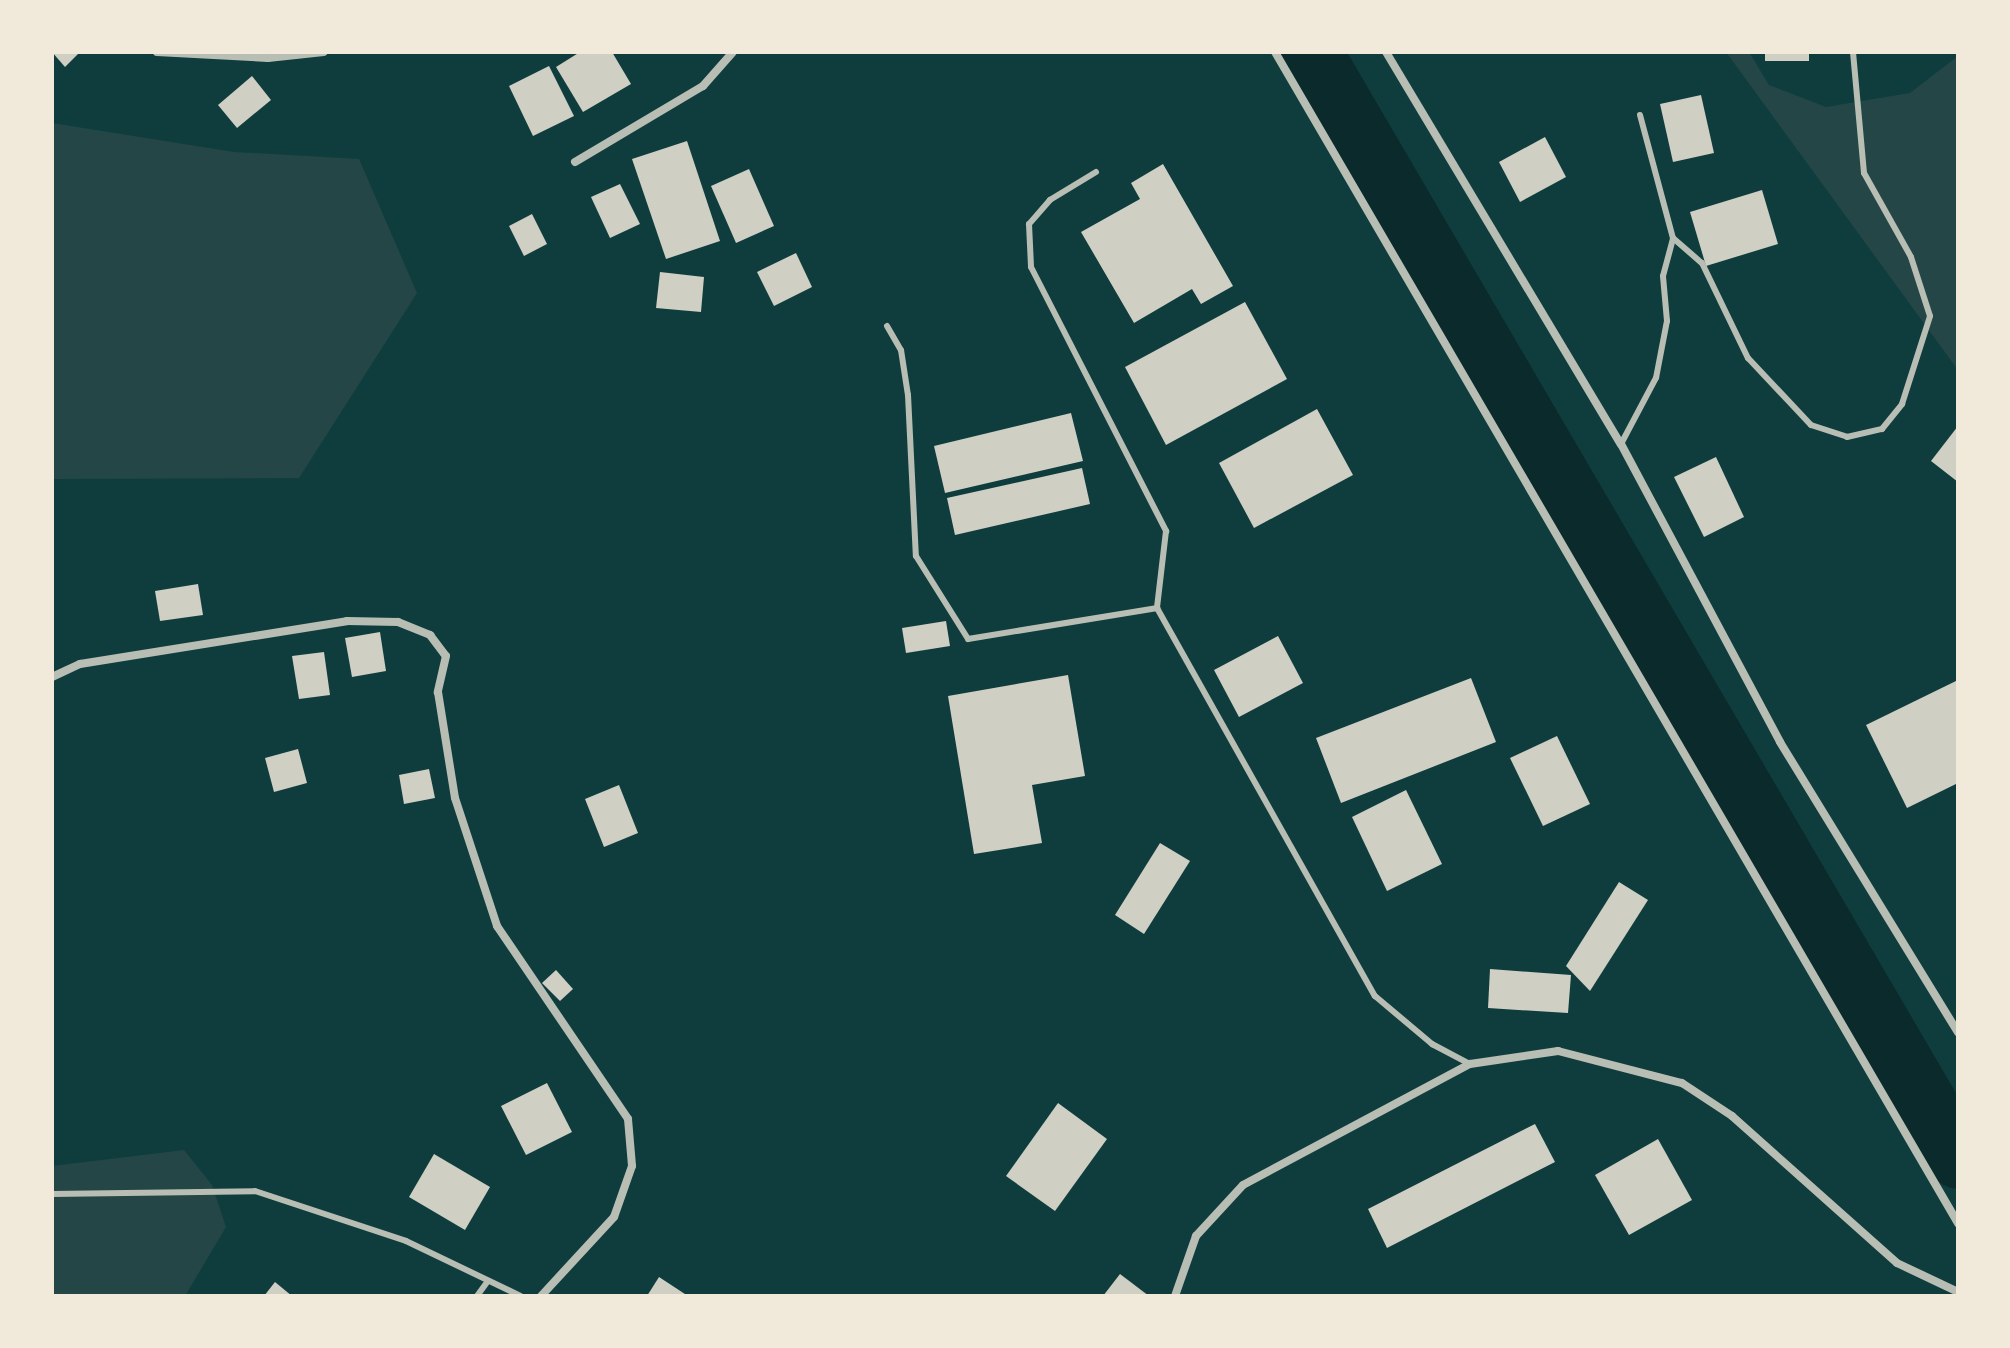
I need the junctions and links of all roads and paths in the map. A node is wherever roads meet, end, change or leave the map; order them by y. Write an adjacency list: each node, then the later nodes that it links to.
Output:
1 (157, 52): 7 (street)
2 (324, 52): 7 (street)
3 (733, 52): 9 (street)
4 (1275, 52): 19 (street)
5 (1386, 52): 13 (street)
6 (1853, 52): 11 (lane)
7 (266, 55)
8 (1640, 115): 11 (lane)
9 (575, 162)
10 (1096, 172): 14 (lane)
11 (1673, 238): 13 (lane)
12 (887, 326): 14 (lane)
13 (1621, 444): 16 (street)
14 (1157, 608): 17 (lane)
15 (52, 677): 24 (street)
16 (1958, 1033)
17 (1470, 1064): 21 (street); 25 (street)
18 (52, 1194): 20 (lane)
19 (1958, 1223)
20 (487, 1282): 22 (lane); 23 (lane)
21 (1958, 1292)
22 (477, 1296)
23 (521, 1296)
24 (541, 1296)
25 (1175, 1296)

